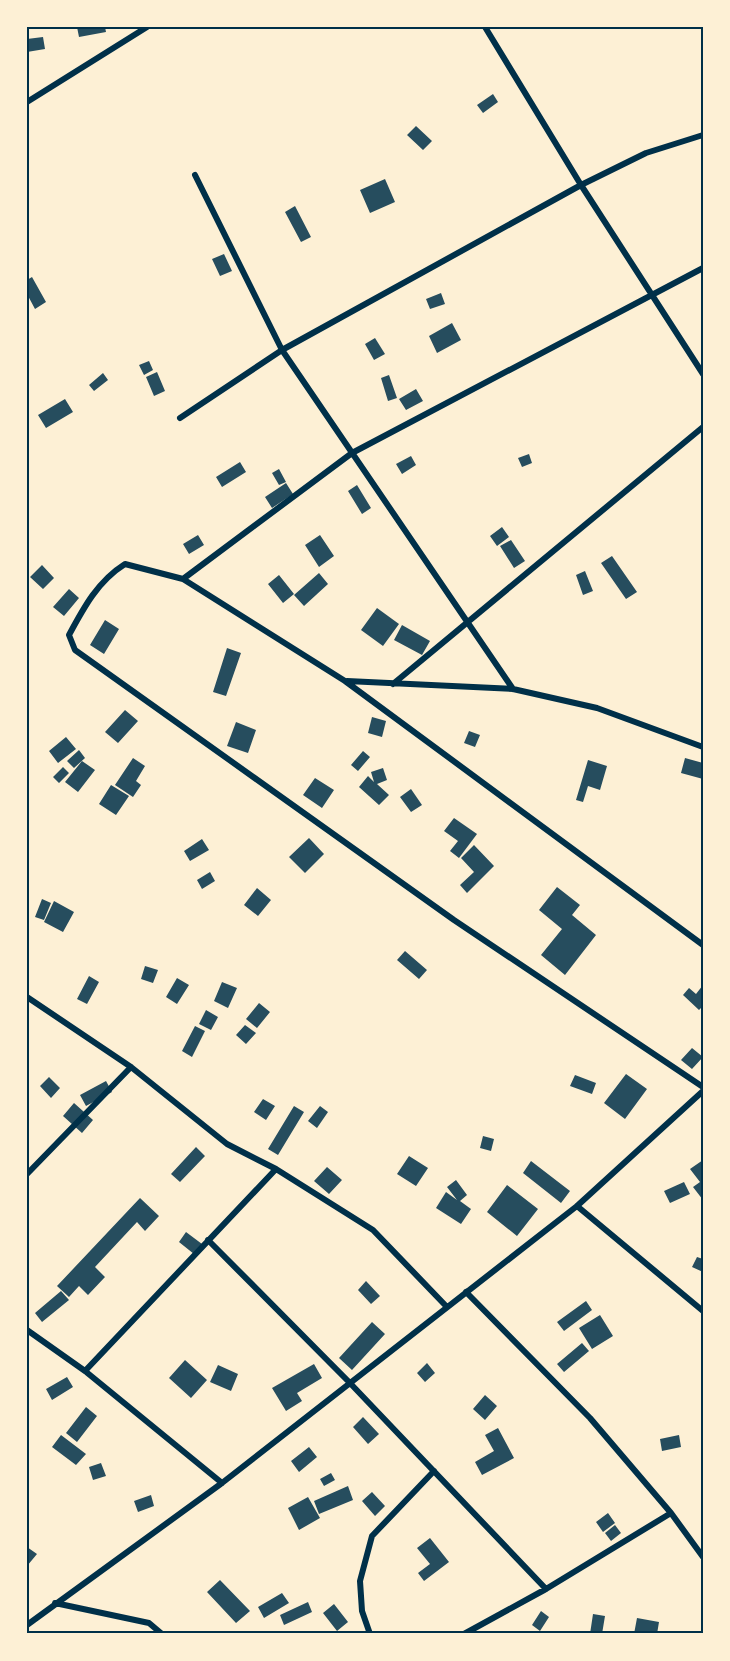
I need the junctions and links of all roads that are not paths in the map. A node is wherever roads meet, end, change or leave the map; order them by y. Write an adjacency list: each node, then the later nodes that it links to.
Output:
1 (147, 27): 3 (street)
2 (485, 27): 6 (street)
3 (27, 102)
4 (703, 135): 6 (street)
5 (195, 175): 9 (street)
6 (581, 185): 8 (street); 9 (street)
7 (703, 268): 8 (street)
8 (653, 293): 10 (street); 13 (street)
9 (282, 350): 11 (street); 13 (street)
10 (703, 374)
11 (180, 418)
12 (703, 427): 15 (street)
13 (352, 453): 14 (street); 15 (street)
14 (183, 579): 16 (street); 23 (street)
15 (467, 621): 17 (street); 18 (street)
16 (345, 681): 17 (street); 20 (street)
17 (393, 684): 18 (street)
18 (513, 689): 19 (street)
19 (703, 747)
20 (703, 945)
21 (27, 997): 22 (street)
22 (131, 1067): 24 (street); 25 (street)
23 (703, 1089): 26 (street)
24 (276, 1169): 27 (street); 29 (street)
25 (27, 1174)
26 (577, 1206): 28 (street); 30 (street)
27 (208, 1240): 32 (street); 33 (street)
28 (466, 1292): 29 (street); 36 (street)
29 (446, 1306): 33 (street)
30 (703, 1311)
31 (27, 1330): 32 (street)
32 (85, 1371): 35 (street)
33 (349, 1382): 34 (street); 35 (street)
34 (434, 1471): 38 (street); 42 (street)
35 (222, 1483): 39 (street)
36 (671, 1513): 37 (street); 38 (street)
37 (703, 1557)
38 (546, 1589): 43 (street)
39 (55, 1602): 40 (street); 41 (street)
40 (27, 1625)
41 (162, 1634)
42 (370, 1634)
43 (464, 1634)

